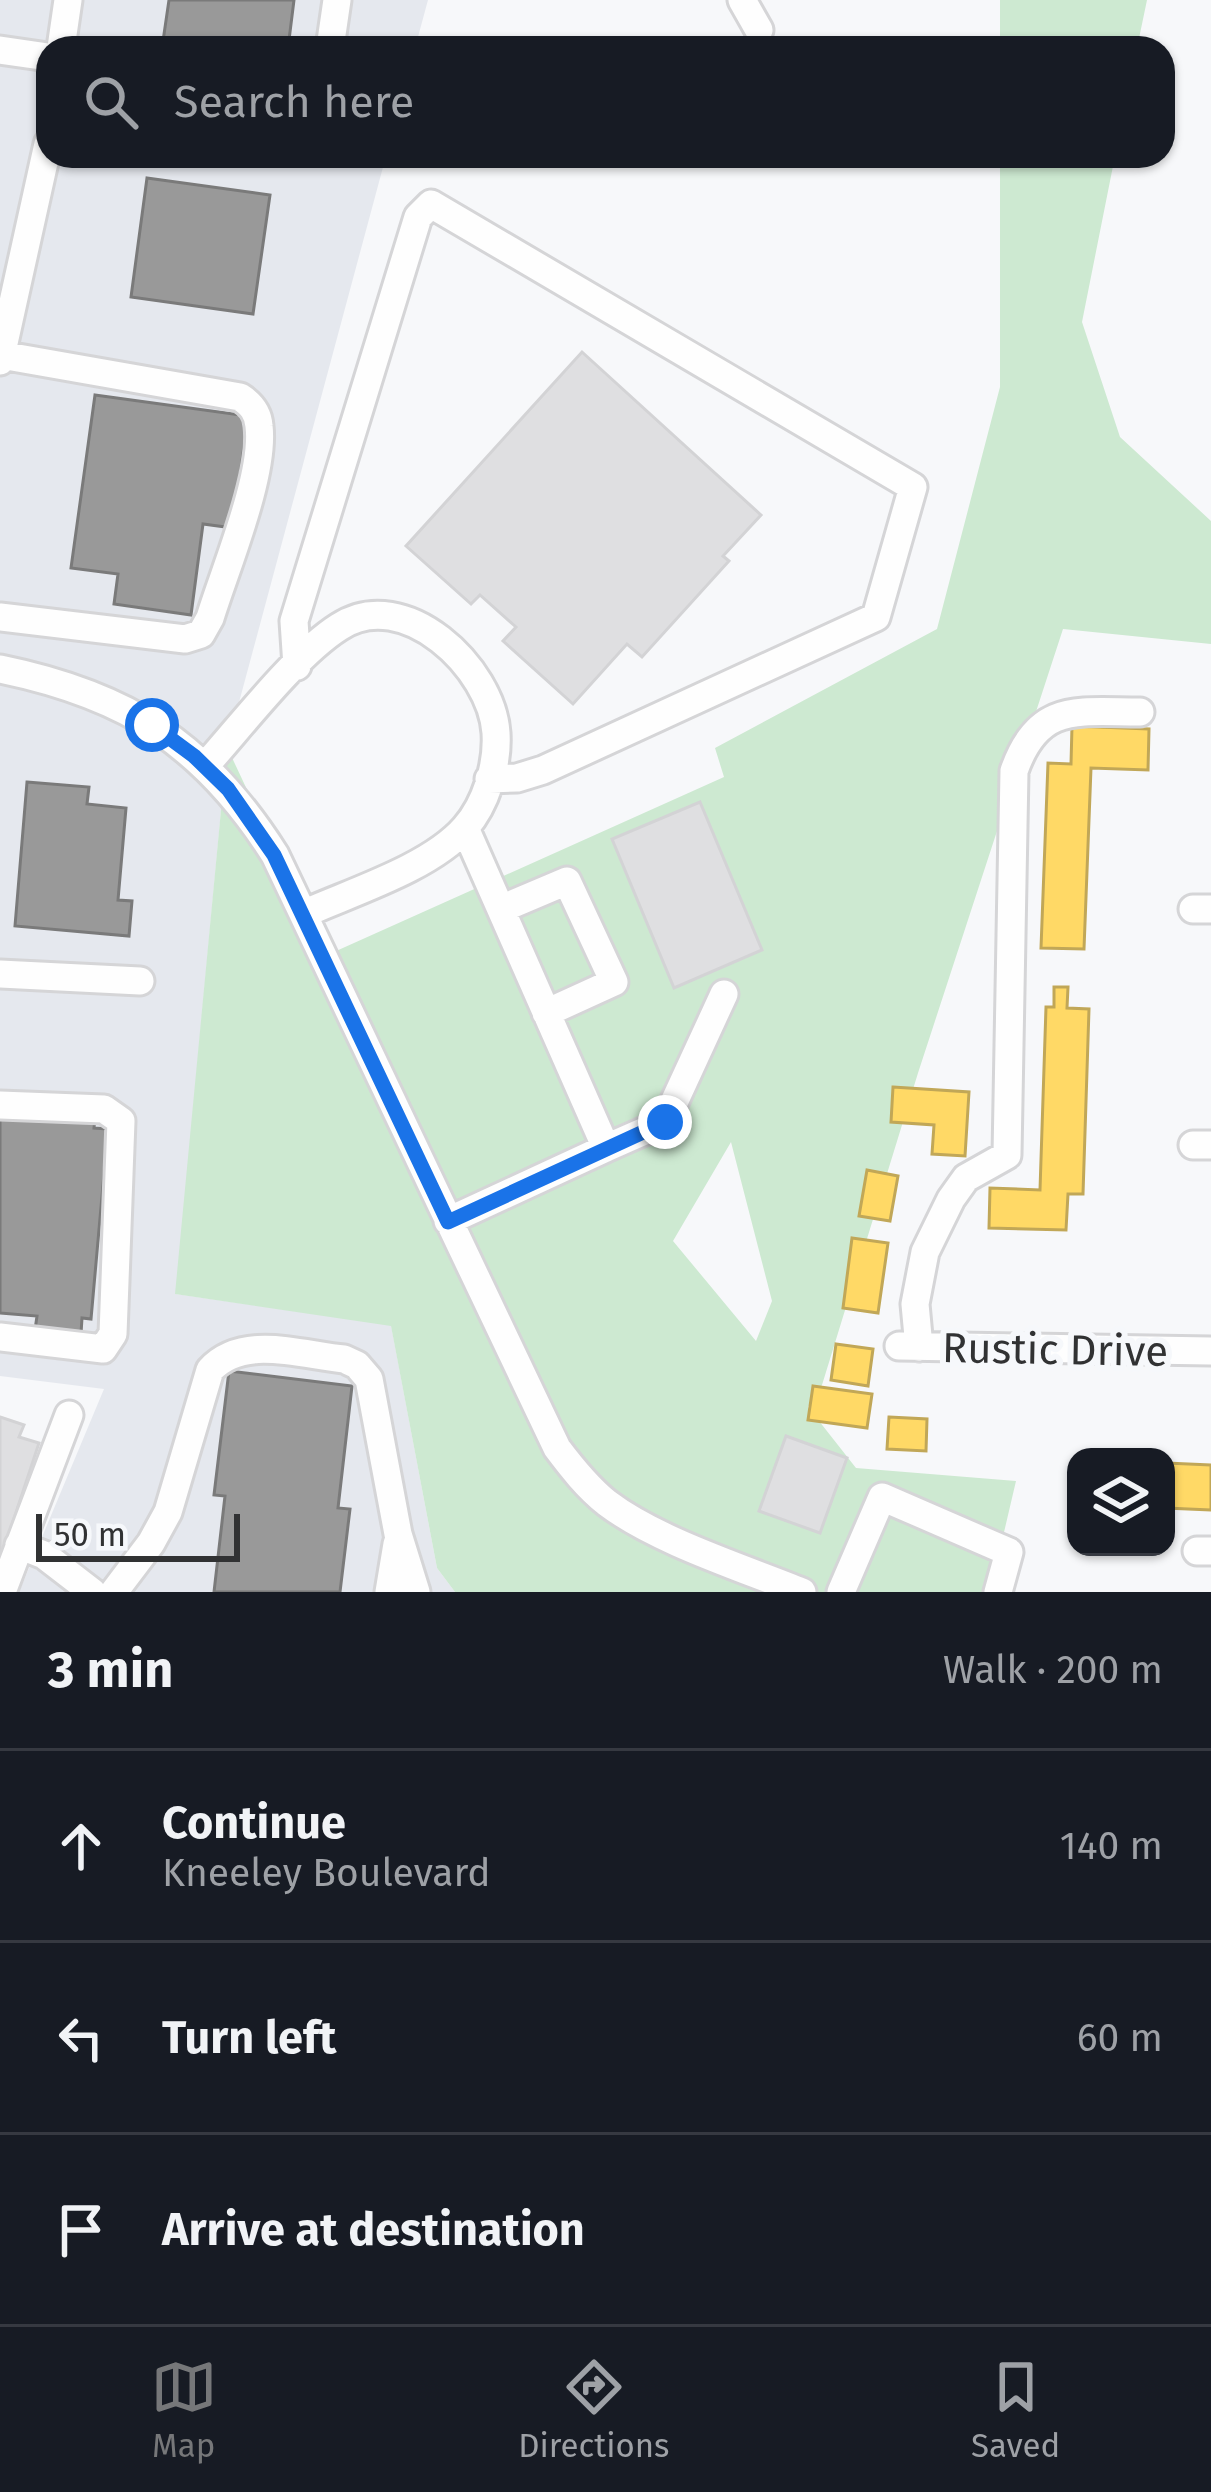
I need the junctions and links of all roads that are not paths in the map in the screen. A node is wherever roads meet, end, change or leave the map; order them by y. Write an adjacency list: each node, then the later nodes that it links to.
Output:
1 (68, 0): 5 (street)
2 (337, 0): 6 (street)
3 (742, 0): 4 (street)
4 (759, 30)
5 (63, 36)
6 (332, 36)
7 (0, 50): 8 (street)
8 (36, 55)
9 (43, 168): 10 (street)
10 (1, 358): 11 (street)
11 (0, 616)
12 (297, 665): 15 (street); 16 (street); 16 (street)
13 (0, 669): 15 (street)
14 (1140, 712): 28 (street, Rustic Drive)
15 (205, 766): 19 (street)
16 (489, 779): 17 (street)
17 (465, 829): 18 (street); 19 (street)
18 (501, 909): 23 (street); 23 (street)
19 (303, 914): 26 (street)
20 (0, 974): 21 (street)
21 (140, 981)
22 (724, 994): 25 (street)
23 (546, 1013): 25 (street)
24 (0, 1105): 27 (street)
25 (606, 1148): 26 (street)
26 (448, 1222): 32 (street)
27 (0, 1336)
28 (1211, 1351)
29 (69, 1415): 31 (street)
30 (398, 1534): 35 (street); 36 (street); 37 (street)
31 (19, 1545): 33 (street); 34 (street)
32 (734, 1579): 38 (street)
33 (2, 1592)
34 (92, 1592)
35 (114, 1592)
36 (389, 1592)
37 (416, 1592)
38 (802, 1592)
39 (841, 1592): 40 (street)
40 (998, 1592)

